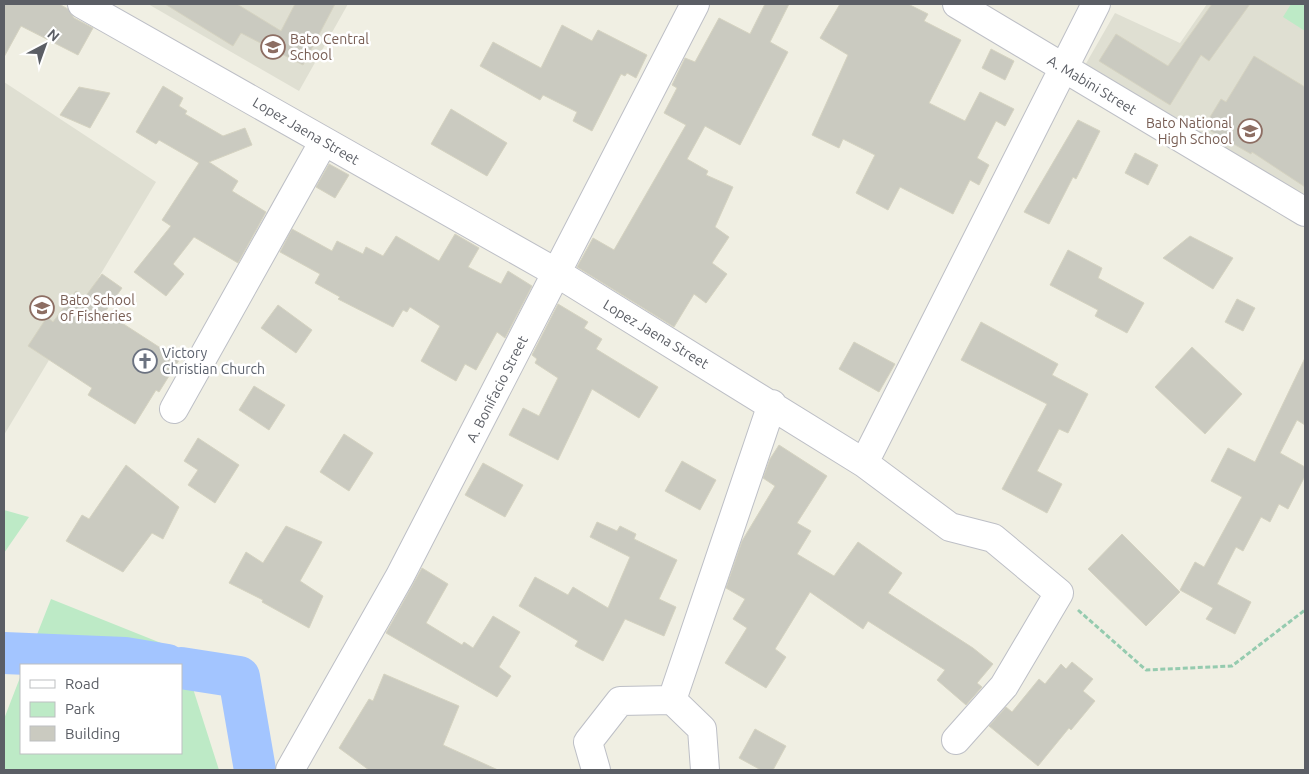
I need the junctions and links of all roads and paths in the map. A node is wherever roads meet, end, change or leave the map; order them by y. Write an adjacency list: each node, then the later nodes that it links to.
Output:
1 (82, 4): 6 (street, Lopez Jaena Street)
2 (695, 4): 8 (street, A. Bonifacio Street)
3 (957, 4): 5 (street, A. Mabini Street)
4 (1096, 4): 5 (street)
5 (1063, 67): 7 (street, A. Mabini Street); 11 (street)
6 (324, 141): 8 (street, Lopez Jaena Street); 10 (street)
7 (1305, 212)
8 (557, 273): 9 (street, Lopez Jaena Street); 16 (street, A. Bonifacio Street)
9 (772, 404): 11 (street, Lopez Jaena Street); 14 (street)
10 (174, 409)
11 (864, 463): 12 (street, Lopez Jaena Street)
12 (1059, 593): 13 (path); 15 (street)
13 (1305, 610)
14 (672, 700): 17 (street); 18 (street)
15 (956, 740)
16 (290, 770)
17 (596, 770)
18 (705, 770)

